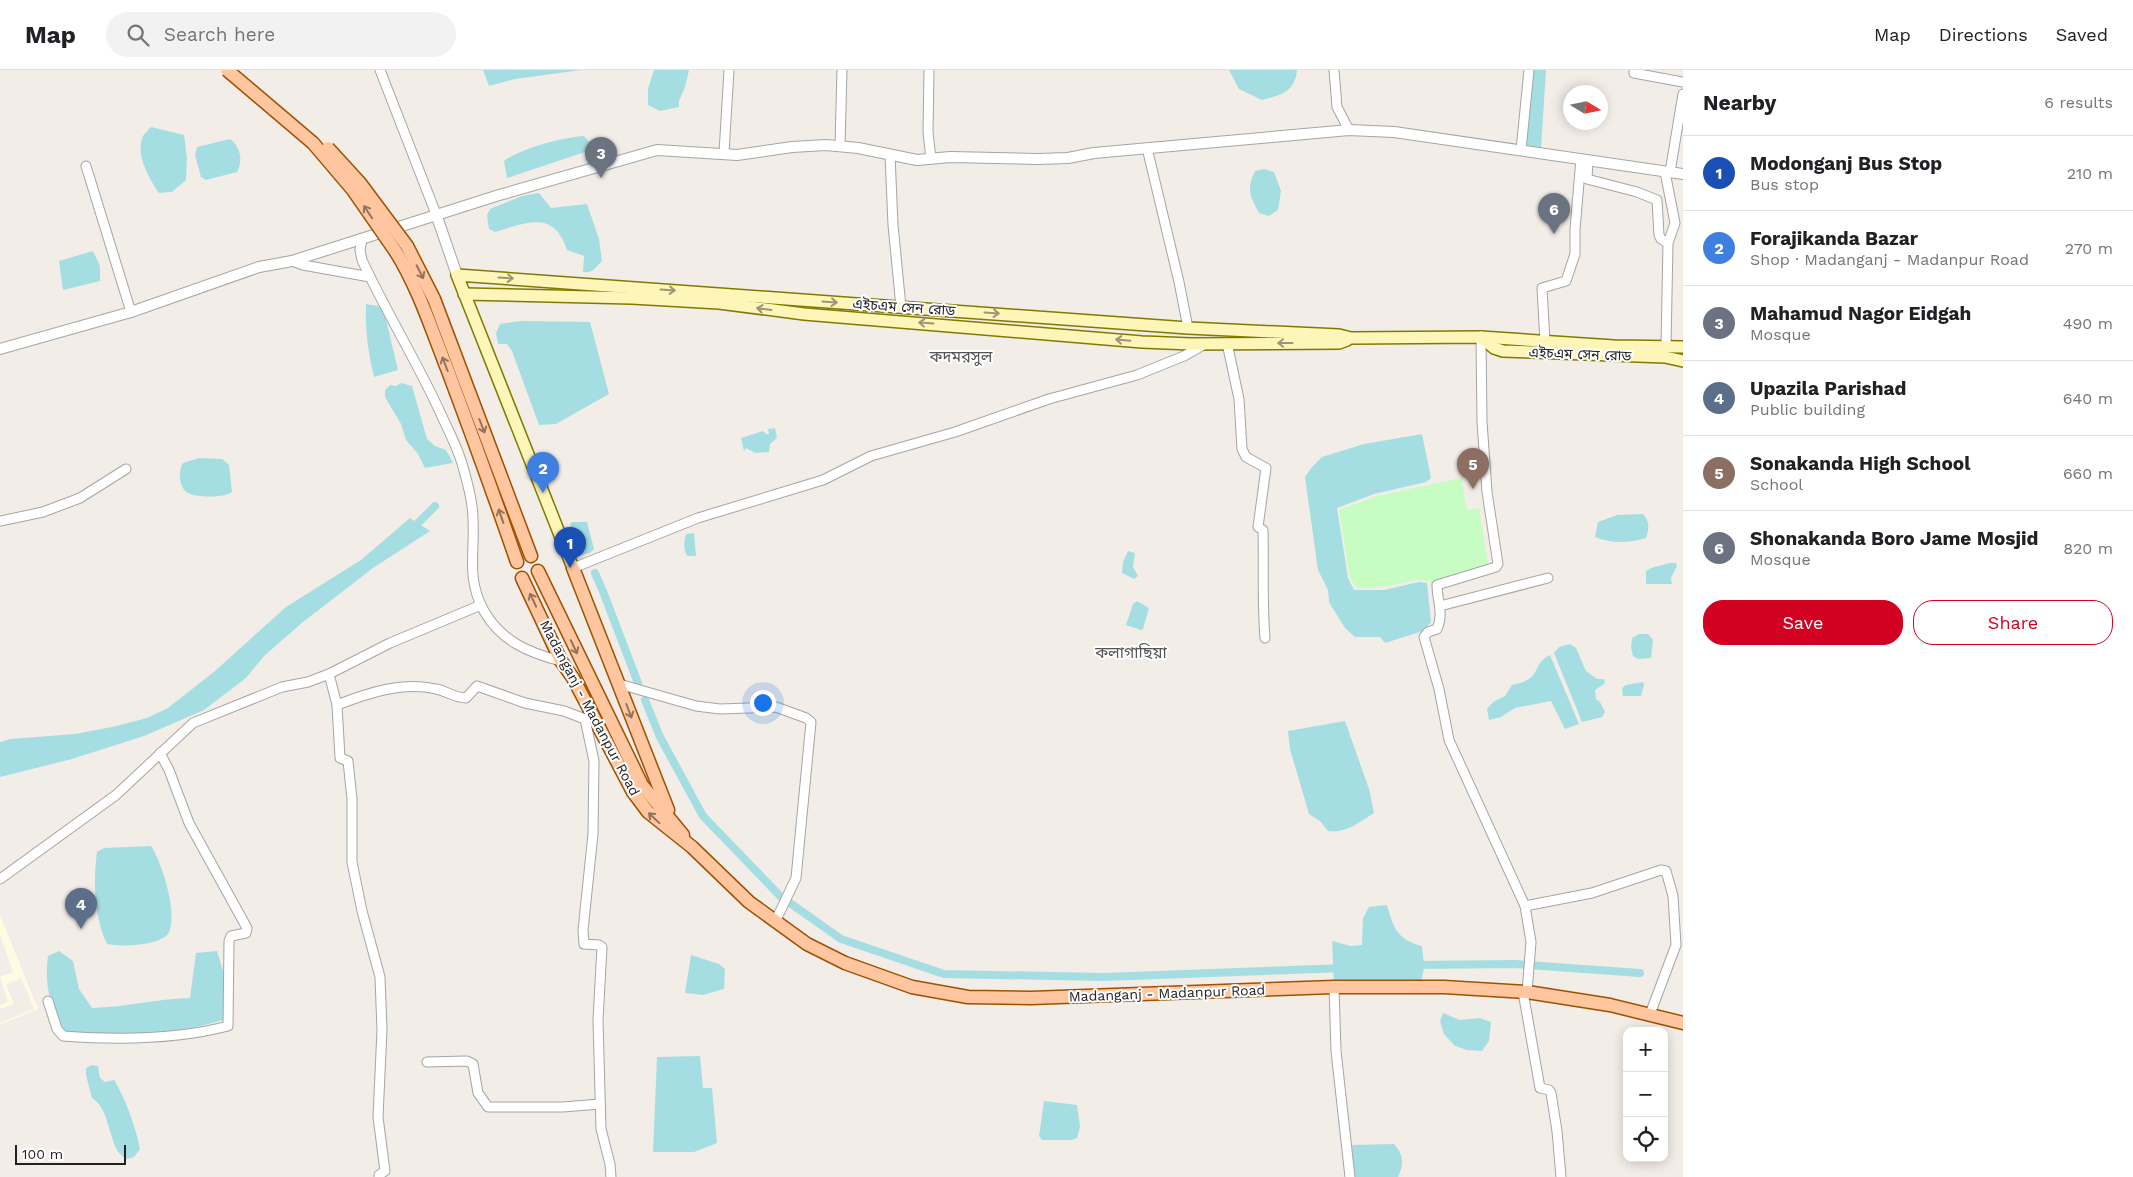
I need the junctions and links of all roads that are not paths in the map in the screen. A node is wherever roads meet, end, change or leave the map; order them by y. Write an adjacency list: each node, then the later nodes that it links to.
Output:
1 (227, 70): 30 (main road, one-way to 1, bridge)
2 (240, 70): 30 (main road, one-way to 30, bridge)
3 (380, 70): 23 (street)
4 (729, 70): 16 (street)
5 (842, 70): 13 (street)
6 (929, 70): 18 (street)
7 (1334, 70): 12 (street)
8 (1528, 70): 15 (street)
9 (1634, 70): 10 (street)
10 (1683, 82)
11 (1683, 94): 21 (street)
12 (1349, 130): 14 (street); 15 (street)
13 (840, 146): 16 (street); 17 (street)
14 (1147, 148): 18 (street); 33 (street)
15 (1521, 150): 19 (street)
16 (724, 153): 23 (street)
17 (890, 155): 18 (street); 31 (street)
18 (931, 159)
19 (1585, 160): 21 (street); 25 (street); 37 (street)
20 (86, 166): 32 (street)
21 (1668, 172): 22 (street); 25 (street)
22 (1683, 174)
23 (436, 214): 24 (street); 27 (street)
24 (362, 239): 26 (street); 28 (street)
25 (1668, 244): 39 (street)
26 (292, 261): 28 (street); 32 (street)
27 (457, 275): 29 (main road); 31 (main road, এইচএম সেন রোড, one-way to 31)
28 (370, 277): 51 (street)
29 (464, 294): 38 (main road, এইচএম সেন রোড, one-way to 29); 47 (main road)
30 (428, 301): 45 (main road, one-way to 45); 46 (main road, one-way to 30)
31 (901, 307): 33 (main road, এইচএম সেন রোড, one-way to 33)
32 (131, 312): 41 (street)
33 (1188, 328): 34 (main road, এইচএম সেন রোড)
34 (1216, 329): 36 (main road, এইচএম সেন রোড); 38 (main road)
35 (1481, 337): 36 (main road, এইচএম সেন রোড); 37 (main road, এইচএম সেন রোড); 42 (main road, এইচএম সেন রোড); 52 (street)
36 (1350, 338): 38 (main road, এইচএম সেন রোড, one-way to 38)
37 (1545, 342): 39 (main road, এইচএম সেন রোড)
38 (1217, 343): 47 (street); 53 (street)
39 (1666, 346): 40 (main road, এইচএম সেন রোড)
40 (1683, 347)
41 (0, 349)
42 (1683, 361)
43 (126, 469): 44 (street)
44 (0, 521)
45 (531, 556)
46 (517, 562)
47 (572, 568): 56 (main road)
48 (538, 571): 59 (main road, Madanganj - Madanpur Road, one-way to 59)
49 (522, 578): 54 (main road, Madanganj - Madanpur Road, one-way to 49)
50 (1548, 578): 52 (street)
51 (481, 605): 54 (street); 55 (street)
52 (1440, 606): 62 (street)
53 (1265, 638)
54 (561, 661): 60 (main road, Madanganj - Madanpur Road, one-way to 54)
55 (329, 674): 57 (street); 58 (street)
56 (619, 684): 59 (main road, one-way to 59); 63 (street)
57 (337, 706): 70 (street); 71 (street)
58 (160, 753): 61 (street); 66 (street)
59 (675, 824): 60 (main road, Madanganj - Madanpur Road)
60 (692, 848): 63 (main road, Madanganj - Madanpur Road)
61 (0, 879)
62 (1525, 906): 65 (street); 67 (street)
63 (775, 922): 64 (main road, Madanganj - Madanpur Road)
64 (1334, 987): 65 (main road, Madanganj - Madanpur Road); 73 (street)
65 (1526, 990): 67 (main road, Madanganj - Madanpur Road); 74 (street)
66 (48, 1001)
67 (1650, 1014): 68 (main road, Madanganj - Madanpur Road)
68 (1683, 1023)
69 (427, 1062): 70 (street)
70 (600, 1104): 72 (street)
71 (379, 1177)
72 (610, 1177)
73 (1350, 1177)
74 (1561, 1177)

